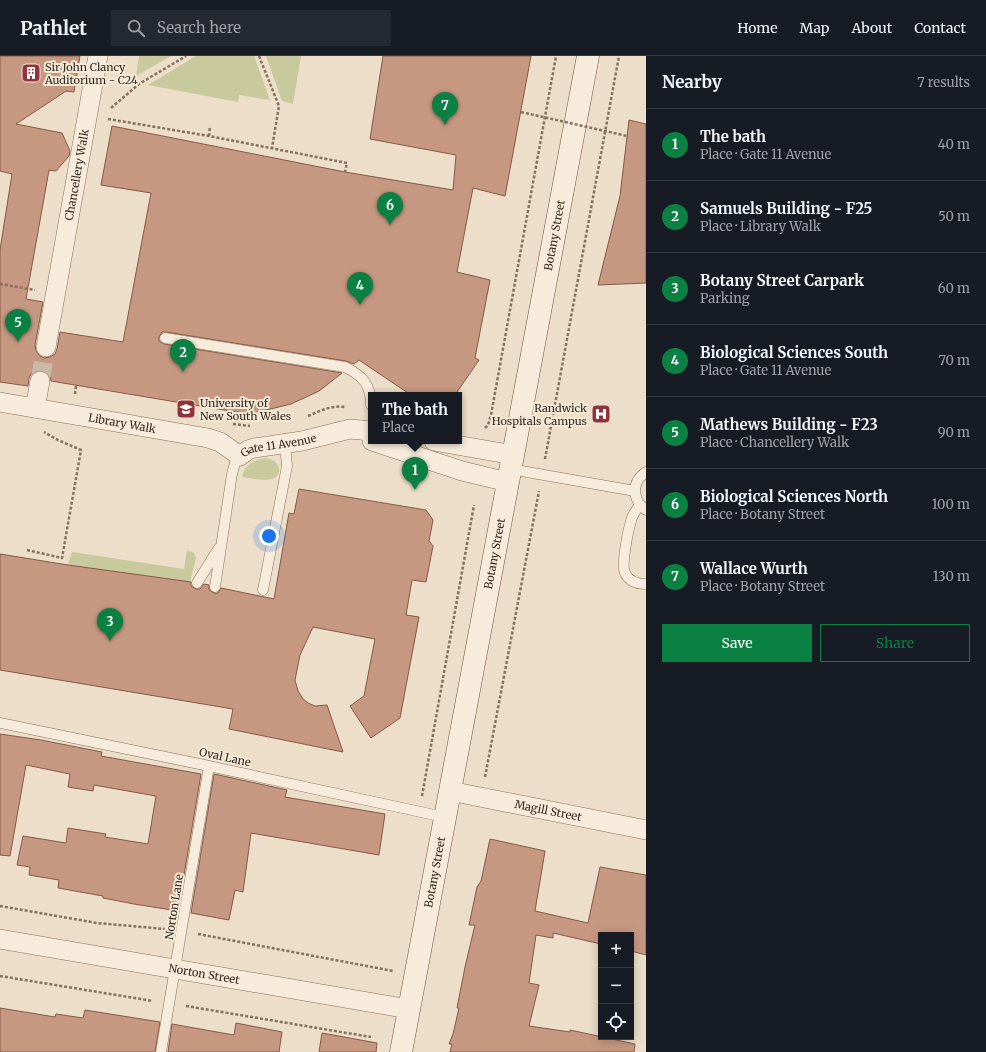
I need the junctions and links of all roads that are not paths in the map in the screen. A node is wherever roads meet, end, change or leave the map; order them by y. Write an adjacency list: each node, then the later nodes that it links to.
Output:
1 (98, 56): 4 (street, Chancellery Walk)
2 (588, 56): 16 (street, Botany Street)
3 (165, 338): 6 (lane)
4 (46, 347)
5 (40, 381): 8 (street)
6 (370, 392)
7 (0, 402): 8 (street, Library Walk)
8 (35, 408): 15 (street, Library Walk)
9 (368, 431): 10 (street, Gate 11 Avenue)
10 (338, 432): 11 (street, Gate 11 Avenue); 12 (street, Gate 11 Avenue)
11 (368, 440)
12 (285, 444): 15 (street, Gate 11 Avenue); 24 (lane)
13 (381, 444): 16 (street, Gate 11 Avenue)
14 (442, 444): 16 (street)
15 (240, 456): 20 (lane, Gate 11 Avenue)
16 (510, 468): 18 (lane); 27 (street, Botany Street)
17 (646, 472): 18 (lane)
18 (635, 492): 19 (lane)
19 (643, 508): 22 (lane)
20 (221, 545): 21 (lane, Gate 11 Avenue); 23 (lane, Gate 11 Avenue)
21 (197, 583)
22 (646, 584)
23 (215, 586)
24 (263, 590)
25 (0, 723): 26 (lane, Oval Lane)
26 (210, 766): 28 (lane, Oval Lane); 31 (lane, Norton Lane)
27 (450, 791): 28 (street, Botany Street); 29 (street, Magill Street)
28 (444, 817): 32 (street, Botany Street)
29 (646, 830)
30 (0, 939): 31 (street, Norton Street)
31 (176, 969): 32 (street, Norton Street); 33 (lane, Norton Lane)
32 (409, 1009): 34 (street, Botany Street)
33 (161, 1052)
34 (401, 1052)

